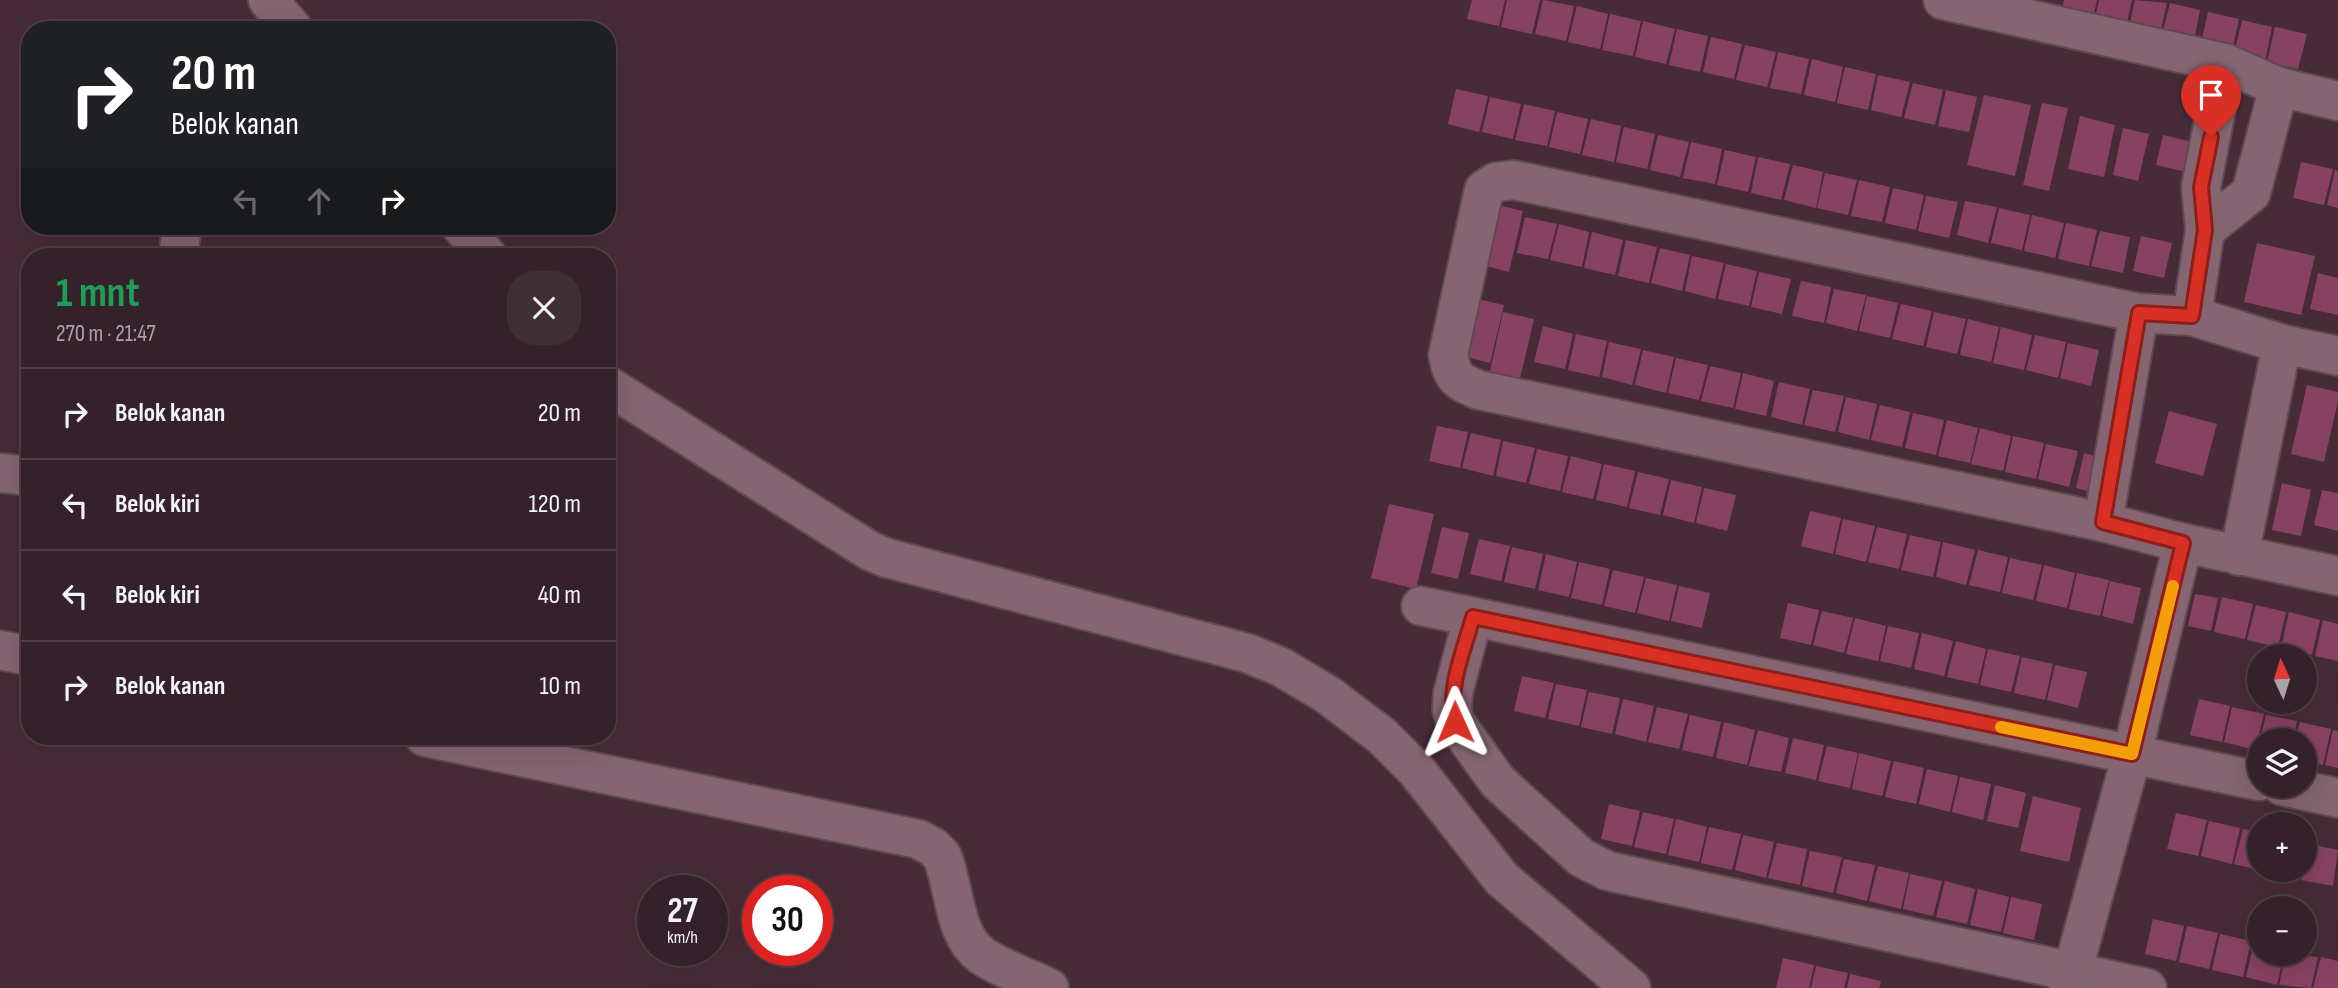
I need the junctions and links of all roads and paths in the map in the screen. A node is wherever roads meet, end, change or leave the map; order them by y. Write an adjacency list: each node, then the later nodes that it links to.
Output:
1 (268, 0): 3 (street)
2 (1943, 0): 4 (street)
3 (286, 21)
4 (2225, 63): 5 (street); 7 (street)
5 (2279, 88): 6 (street); 7 (street)
6 (2338, 101)
7 (2205, 230): 9 (street)
8 (2139, 313): 9 (street); 15 (street); 15 (street)
9 (2192, 316): 10 (street)
10 (2282, 345): 11 (street); 17 (street)
11 (2338, 356)
12 (616, 391): 30 (street)
13 (0, 473): 14 (street)
14 (21, 475)
15 (2103, 522): 16 (street)
16 (2183, 543): 17 (street); 24 (street)
17 (2239, 556): 18 (street)
18 (2338, 576)
19 (1421, 606): 20 (street)
20 (1473, 617): 24 (street); 28 (street)
21 (0, 650): 22 (street)
22 (21, 654)
23 (464, 745): 29 (street)
24 (2132, 754): 25 (street); 28 (street)
25 (2247, 778)
26 (2317, 794): 27 (street)
27 (2338, 798)
28 (2070, 980): 31 (street)
29 (1049, 988)
30 (1631, 988)
31 (2147, 988)

